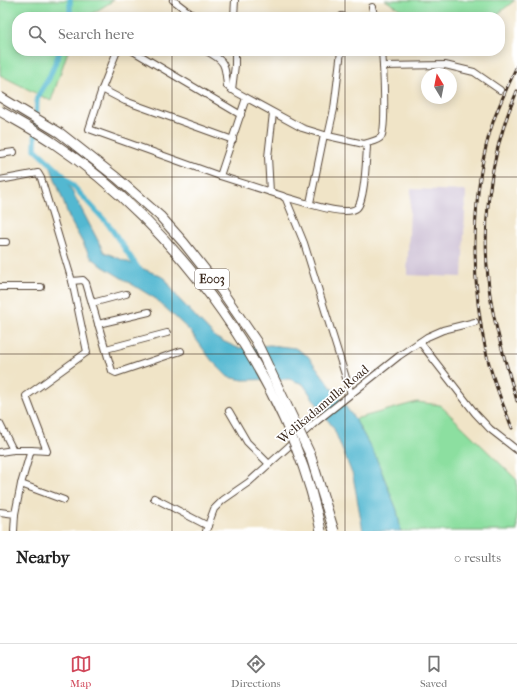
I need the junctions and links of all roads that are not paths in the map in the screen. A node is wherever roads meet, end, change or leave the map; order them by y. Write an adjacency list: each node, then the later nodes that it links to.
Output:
1 (173, 0): 4 (street)
2 (235, 0): 5 (street)
3 (372, 8): 6 (street)
4 (189, 12)
5 (234, 12)
6 (373, 12)
7 (116, 56): 14 (street)
8 (141, 56): 21 (street)
9 (215, 56): 15 (street)
10 (235, 56): 15 (street)
11 (340, 56): 22 (street)
12 (382, 56): 13 (street)
13 (383, 66): 16 (street); 24 (street)
14 (102, 89): 23 (street); 27 (street)
15 (232, 90): 18 (street)
16 (500, 90)
17 (0, 98): 60 (highway, E003, bridge)
18 (246, 98): 20 (street); 21 (street)
19 (0, 111): 59 (highway, E003, bridge)
20 (274, 113): 22 (street); 29 (street)
21 (241, 115): 23 (street)
22 (326, 136): 24 (street); 31 (street)
23 (233, 140): 27 (street)
24 (364, 144): 31 (street)
25 (14, 152): 26 (street)
26 (0, 154)
27 (220, 176): 29 (street)
28 (0, 180): 32 (street)
29 (270, 192): 30 (street)
30 (283, 196): 31 (street); 44 (street)
31 (310, 203)
32 (72, 281): 36 (street); 48 (street)
33 (0, 287): 34 (street)
34 (41, 287)
35 (126, 294): 36 (street)
36 (92, 303): 39 (street)
37 (149, 312): 39 (street)
38 (475, 322): 41 (street, Welikadamulla Road)
39 (98, 324): 42 (street)
40 (167, 333): 42 (street)
41 (420, 342): 44 (street, Welikadamulla Road); 49 (street)
42 (106, 349): 43 (street)
43 (181, 351)
44 (351, 394): 51 (street, Welikadamulla Road)
45 (229, 411): 51 (street)
46 (0, 424): 47 (street)
47 (13, 450): 48 (street); 50 (street)
48 (31, 450): 52 (street)
49 (517, 450)
50 (0, 452)
51 (269, 464): 57 (street, Welikadamulla Road)
52 (21, 484): 54 (street); 56 (street)
53 (154, 498): 57 (street)
54 (64, 500)
55 (0, 512): 56 (street)
56 (15, 514): 58 (street)
57 (207, 528)
58 (14, 531)
59 (322, 531)
60 (334, 531)

